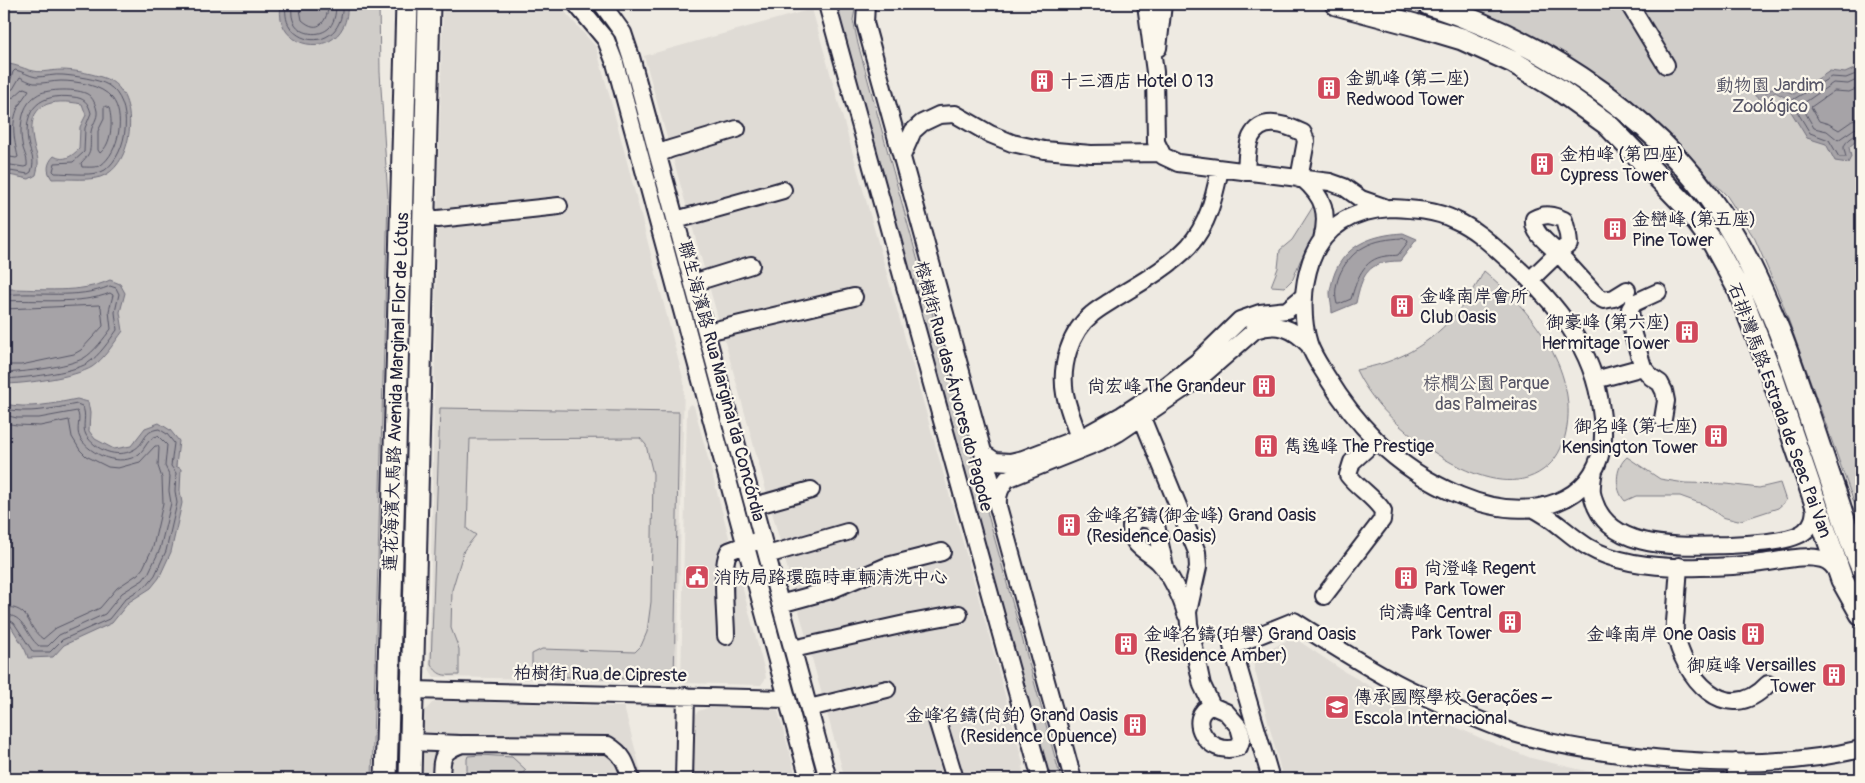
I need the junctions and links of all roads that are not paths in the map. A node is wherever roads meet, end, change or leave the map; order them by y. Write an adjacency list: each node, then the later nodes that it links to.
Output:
1 (407, 4): 81 (main road, 蓮花海濱大馬路 Avenida Marginal Flor de Lótus)
2 (429, 4): 24 (main road, 蓮花海濱大馬路 Avenida Marginal Flor de Lótus)
3 (576, 4): 51 (street, 聯生海濱路 Rua Marginal da Concórdia)
4 (602, 4): 16 (street, 聯生海濱路 Rua Marginal da Concórdia)
5 (827, 4): 89 (street, 榕樹街 Rua das Árvores do Pagode)
6 (866, 4): 17 (street, 榕樹街 Rua das Árvores do Pagode)
7 (1146, 4): 13 (street)
8 (1163, 4): 13 (street)
9 (1336, 4): 45 (main road, 石排灣馬路 Estrada de Seac Pai Van)
10 (1428, 4): 55 (main road, 石排灣馬路 Estrada de Seac Pai Van)
11 (1629, 4): 12 (street)
12 (1666, 66)
13 (1155, 72): 15 (street)
14 (737, 129): 16 (street)
15 (1160, 153): 17 (street); 18 (street)
16 (658, 154): 25 (street, 聯生海濱路 Rua Marginal da Concórdia)
17 (902, 156): 42 (street, 榕樹街 Rua das Árvores do Pagode)
18 (1220, 169): 19 (street); 40 (street)
19 (1246, 172): 20 (street); 20 (street)
20 (1301, 179): 23 (street); 26 (street)
21 (783, 190): 25 (street)
22 (559, 206): 24 (street)
23 (1391, 208): 26 (street); 28 (street)
24 (431, 214): 70 (main road, 蓮花海濱大馬路 Avenida Marginal Flor de Lótus)
25 (676, 220): 29 (street, 聯生海濱路 Rua Marginal da Concórdia)
26 (1322, 240): 32 (street)
27 (751, 266): 29 (street)
28 (1530, 280): 30 (street); 37 (street)
29 (693, 283): 34 (street, 聯生海濱路 Rua Marginal da Concórdia)
30 (1627, 290)
31 (1658, 292): 36 (street)
32 (1304, 296): 35 (street); 38 (street)
33 (854, 297): 34 (street)
34 (707, 332): 47 (street, 聯生海濱路 Rua Marginal da Concórdia)
35 (1309, 345): 38 (street); 41 (street)
36 (1643, 367): 37 (street); 39 (street)
37 (1596, 380): 43 (street)
38 (1139, 412): 40 (street); 46 (street); 58 (street)
39 (1663, 419)
40 (1079, 438): 42 (street)
41 (1376, 440): 48 (street); 60 (street)
42 (983, 453): 46 (street, 榕樹街 Rua das Árvores do Pagode)
43 (1594, 470): 45 (street); 48 (street)
44 (811, 490): 47 (street)
45 (1815, 502): 57 (main road, 石排灣馬路 Estrada de Seac Pai Van)
46 (998, 505): 90 (street, 榕樹街 Rua das Árvores do Pagode)
47 (754, 506): 50 (street, 聯生海濱路 Rua Marginal da Concórdia)
48 (1532, 508): 54 (street)
49 (847, 532): 53 (street)
50 (763, 538): 51 (street); 53 (street, 聯生海濱路 Rua Marginal da Concórdia)
51 (746, 545): 65 (street); 72 (street, 聯生海濱路 Rua Marginal da Concórdia)
52 (942, 552): 61 (street)
53 (767, 555): 61 (street, 聯生海濱路 Rua Marginal da Concórdia)
54 (1679, 566): 57 (street); 67 (street)
55 (1861, 566)
56 (1166, 572): 59 (street)
57 (1842, 580): 63 (main road, 石排灣馬路 Estrada de Seac Pai Van)
58 (1194, 586): 59 (street); 64 (street)
59 (1174, 587): 64 (street)
60 (1324, 596)
61 (780, 604): 66 (street, 聯生海濱路 Rua Marginal da Concórdia)
62 (959, 614): 66 (street)
63 (1861, 614)
64 (1189, 624): 68 (street)
65 (726, 636)
66 (793, 649): 74 (street, 聯生海濱路 Rua Marginal da Concórdia)
67 (1768, 684)
68 (1202, 685): 73 (street); 75 (street)
69 (887, 689): 74 (street)
70 (412, 690): 71 (street, 柏樹街 Rua de Cipreste); 77 (main road, 蓮花海濱大馬路 Avenida Marginal Flor de Lótus)
71 (686, 696): 72 (street, 柏樹街 Rua de Cipreste); 85 (street)
72 (787, 699): 86 (street, 聯生海濱路 Rua Marginal da Concórdia)
73 (1212, 706): 75 (street); 75 (street)
74 (809, 708): 87 (street, 聯生海濱路 Rua Marginal da Concórdia)
75 (1200, 718)
76 (937, 720): 88 (street)
77 (410, 742): 78 (street); 82 (main road, 蓮花海濱大馬路 Avenida Marginal Flor de Lótus)
78 (462, 744): 83 (street); 84 (street)
79 (1861, 749): 80 (street)
80 (1736, 762): 91 (street); 92 (street)
81 (386, 779)
82 (410, 779)
83 (441, 779)
84 (631, 779)
85 (684, 779)
86 (809, 779)
87 (828, 779)
88 (955, 779)
89 (1041, 779)
90 (1073, 779)
91 (1271, 779)
92 (1736, 779)

